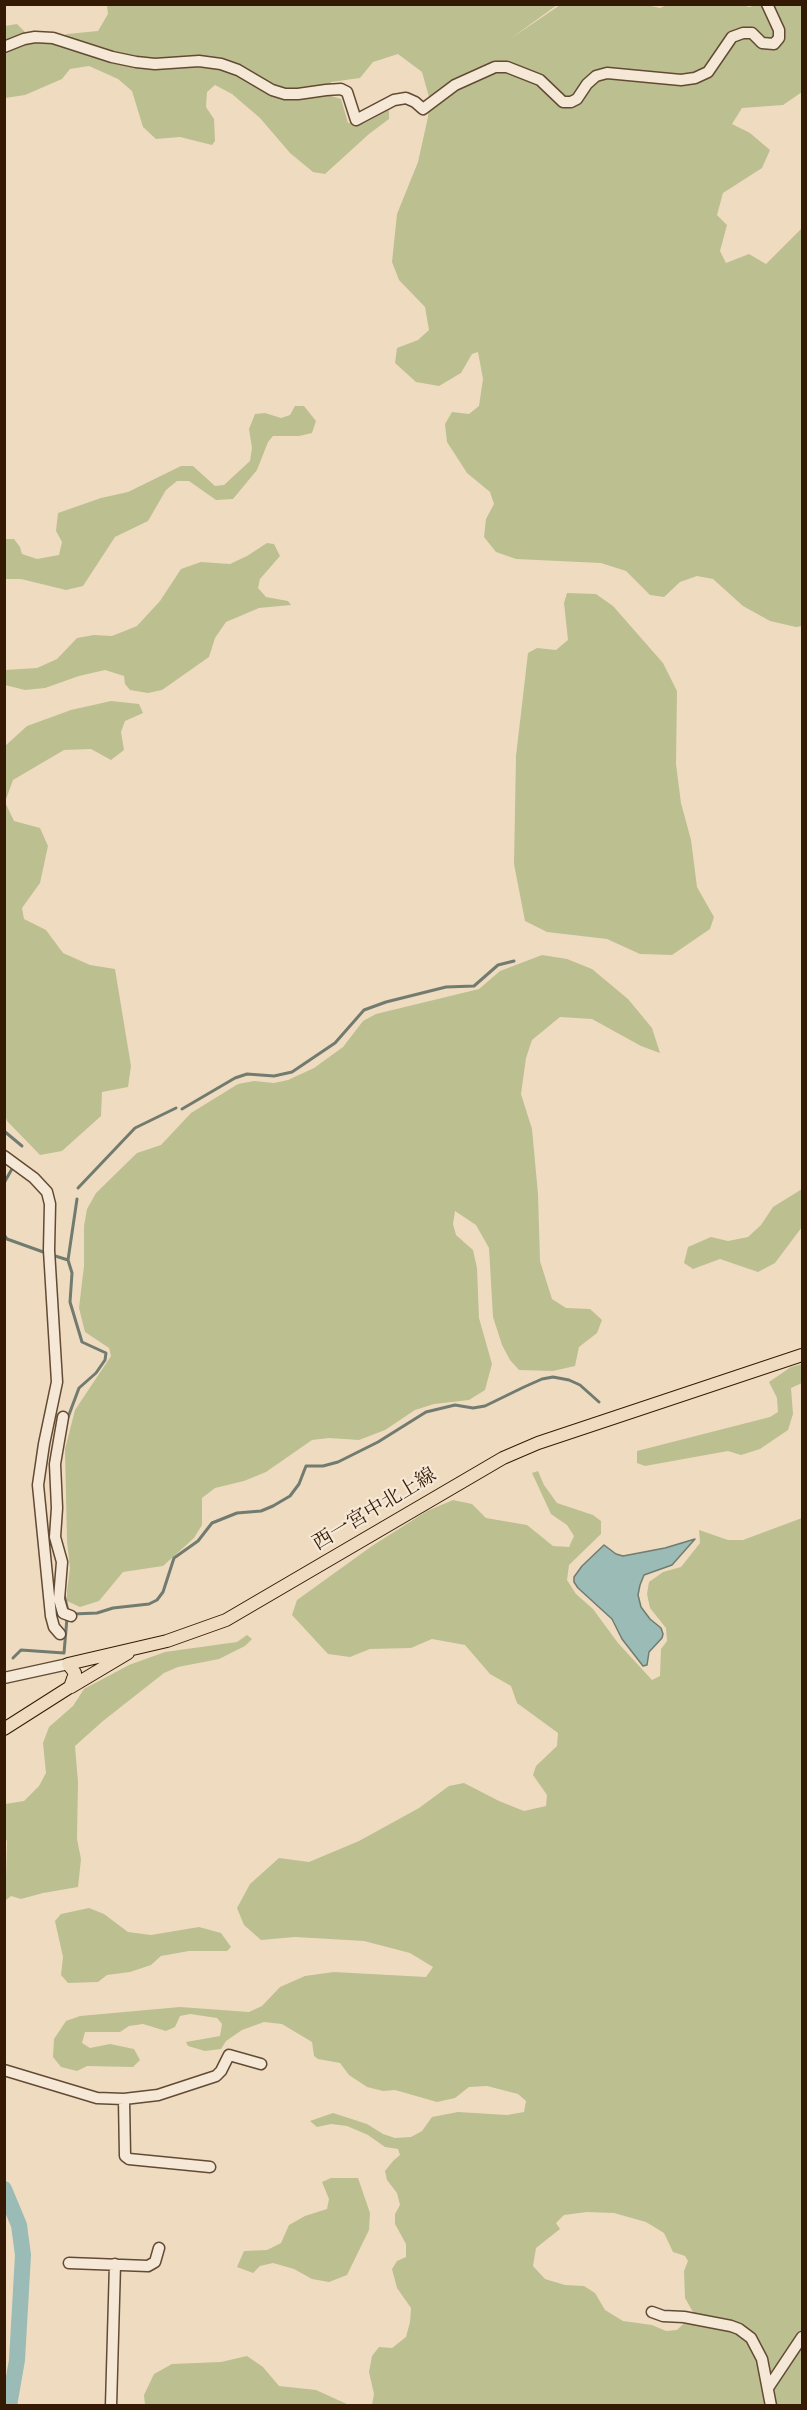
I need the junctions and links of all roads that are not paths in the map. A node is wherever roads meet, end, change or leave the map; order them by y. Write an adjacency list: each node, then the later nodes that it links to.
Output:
1 (767, 4): 2 (street)
2 (4, 47)
3 (4, 1156): 7 (street)
4 (802, 1354): 8 (main road, 西一宮中北上線)
5 (63, 1417): 6 (street)
6 (70, 1616)
7 (60, 1634)
8 (134, 1649): 9 (main road, 西一宮中北上線); 11 (main road)
9 (68, 1664): 10 (street); 11 (main road)
10 (4, 1678)
11 (70, 1687): 12 (main road)
12 (4, 1729)
13 (261, 2064): 15 (street)
14 (4, 2070): 15 (street)
15 (124, 2099): 16 (street)
16 (210, 2167)
17 (159, 2248): 19 (street)
18 (69, 2263): 19 (street)
19 (115, 2264): 23 (street)
20 (652, 2312): 22 (street)
21 (802, 2337): 22 (street)
22 (768, 2388): 24 (street)
23 (111, 2406)
24 (771, 2406)

